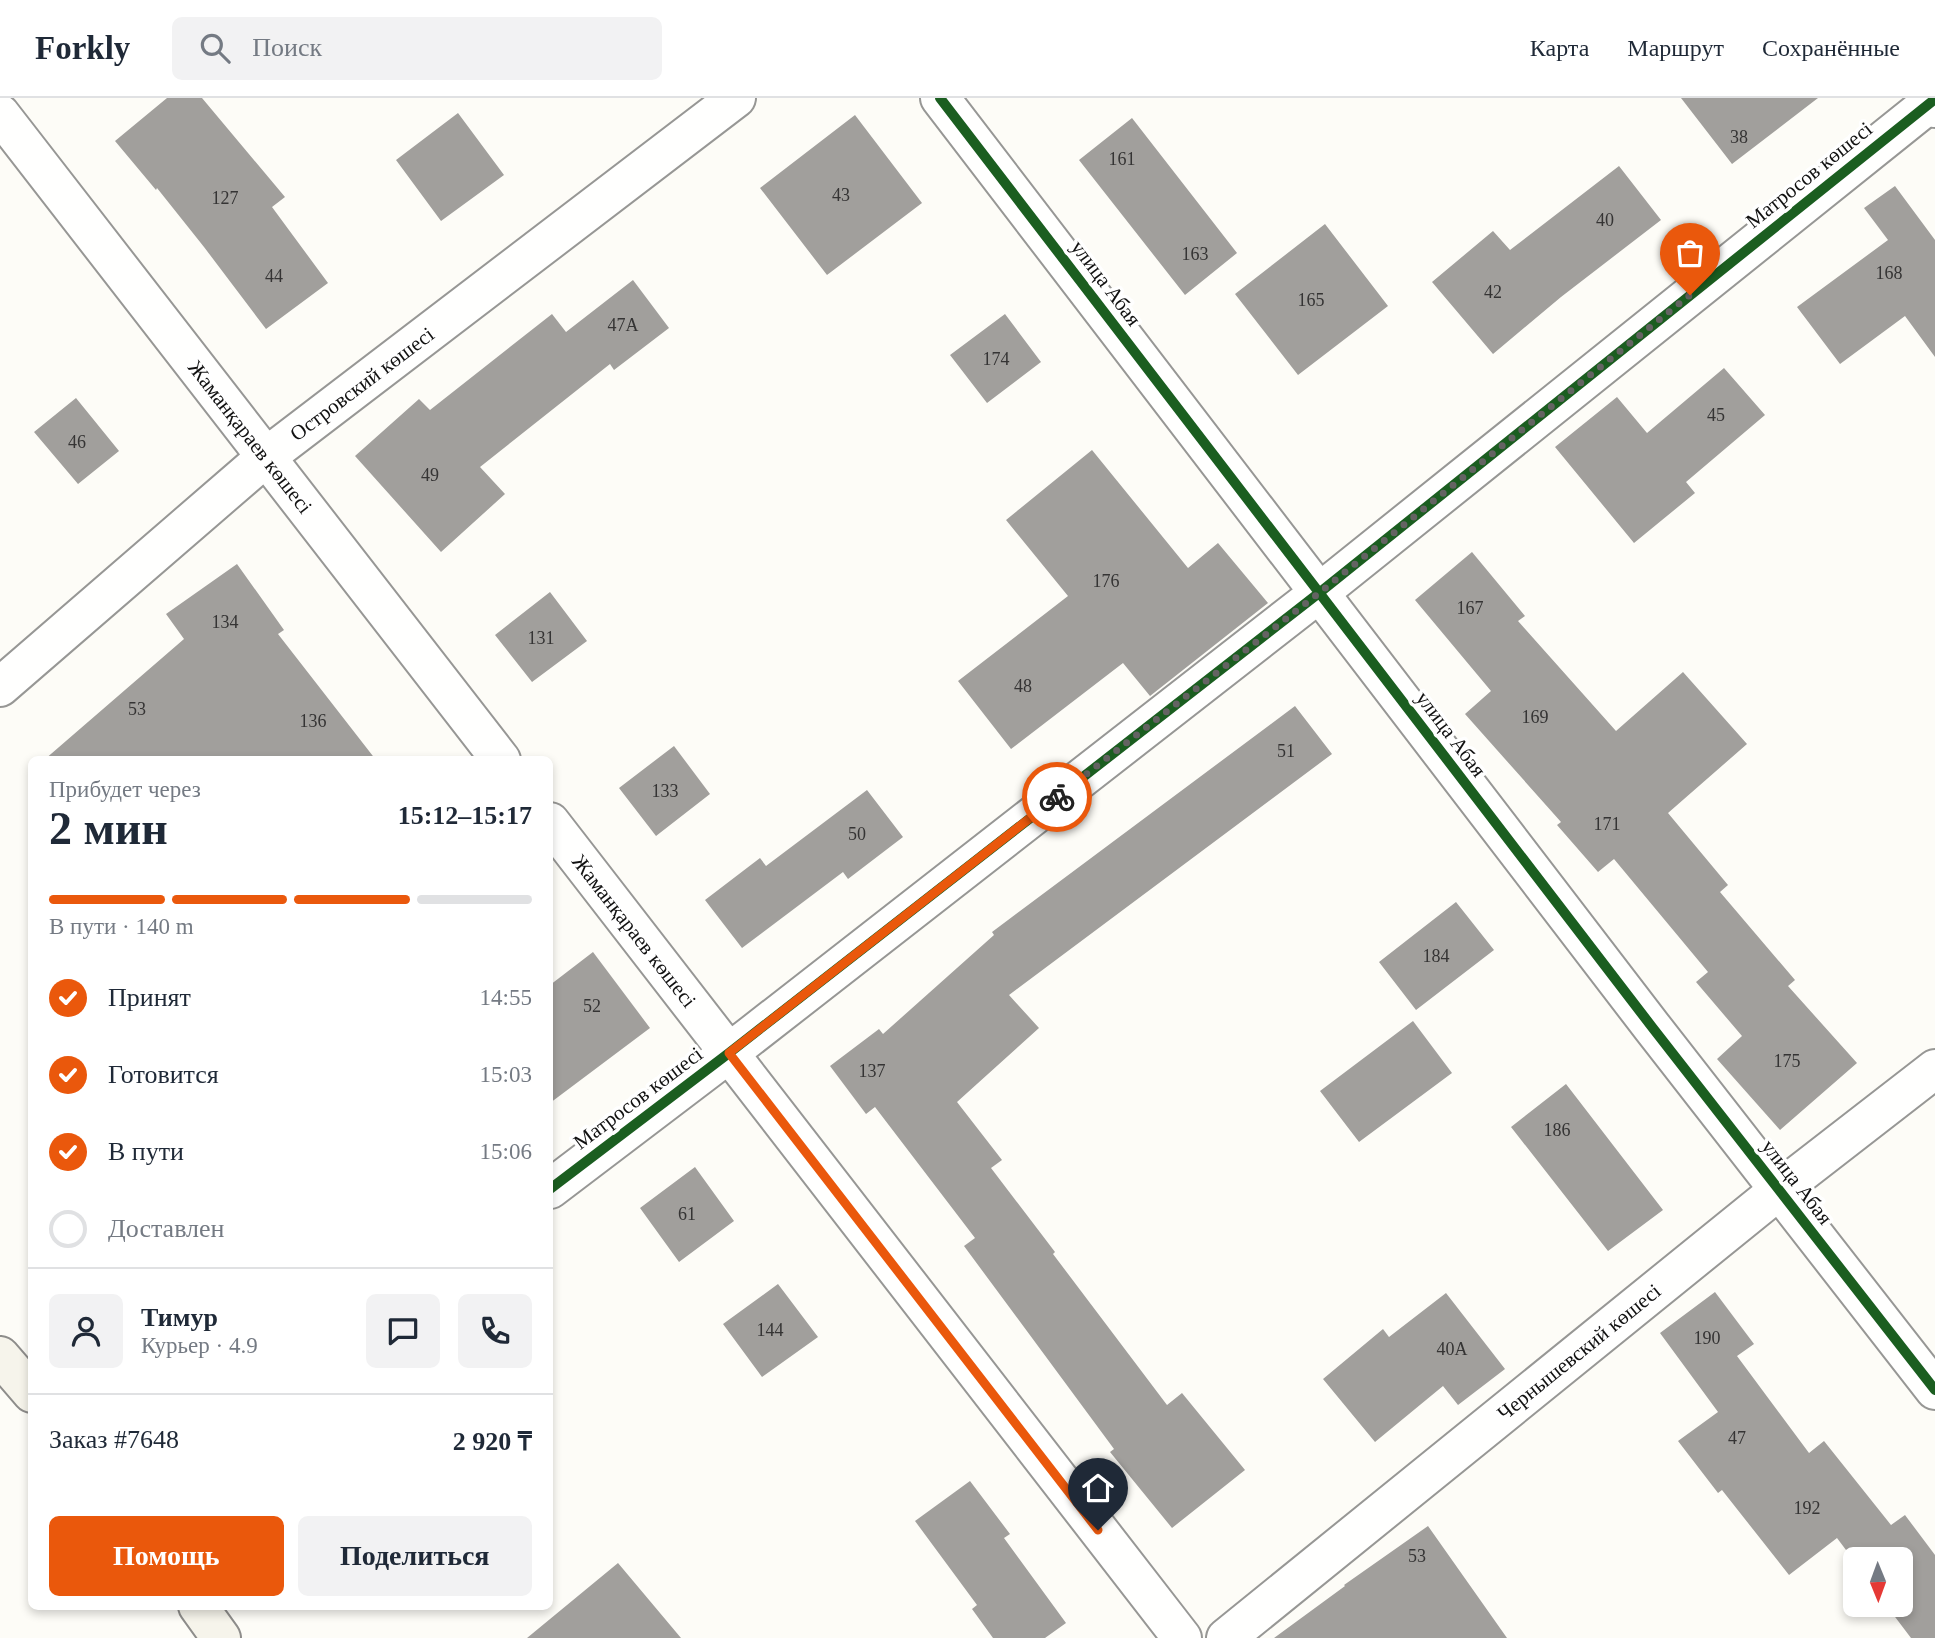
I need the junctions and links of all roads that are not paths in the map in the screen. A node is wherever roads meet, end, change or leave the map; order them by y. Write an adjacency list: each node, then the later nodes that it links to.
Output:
1 (736, 98): 5 (street, Островский көшесі)
2 (940, 98): 6 (street, улица Абая)
3 (1932, 102): 6 (street, Матросов көшесі)
4 (0, 114): 5 (street, Жаманқараев көшесі)
5 (266, 457): 7 (street, Островский көшесі); 8 (street, Жаманқараев көшесі)
6 (1319, 593): 10 (street, Матросов көшесі); 13 (street, улица Абая)
7 (0, 687)
8 (498, 756)
9 (553, 826): 10 (street, Жаманқараев көшесі)
10 (729, 1053): 12 (street, Матросов көшесі); 19 (street, Жаманқараев көшесі)
11 (1935, 1069): 13 (street, Чернышевский көшесі)
12 (553, 1187)
13 (1779, 1190): 16 (street, улица Абая); 20 (street, Чернышевский көшесі)
14 (0, 1356): 15 (main road)
15 (28, 1388)
16 (1935, 1390)
17 (201, 1610): 18 (main road)
18 (221, 1638)
19 (1182, 1638)
20 (1226, 1638)

